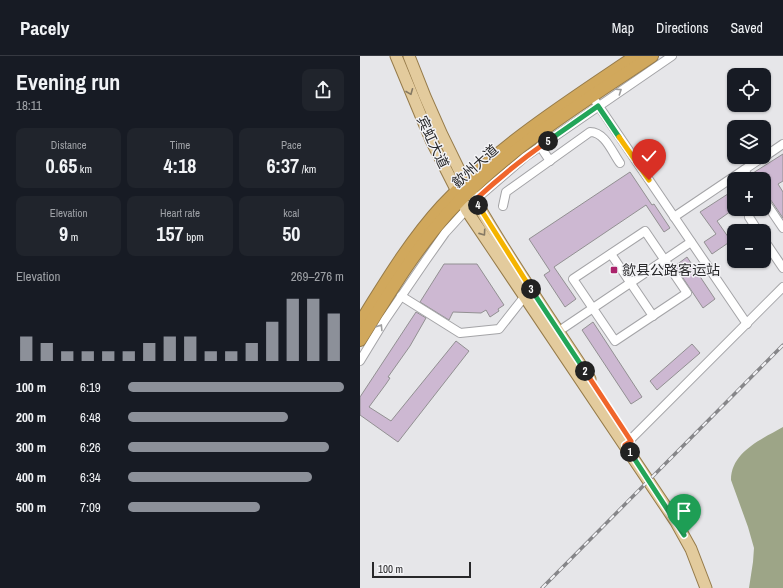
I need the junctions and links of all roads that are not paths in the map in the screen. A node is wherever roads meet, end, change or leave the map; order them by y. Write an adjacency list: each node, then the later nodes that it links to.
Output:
1 (396, 56): 15 (main road, 宾虹大道, one-way to 15)
2 (409, 56): 14 (main road, 宾虹大道)
3 (636, 56): 14 (highway, 歙州大道)
4 (652, 56): 6 (highway, 歙州大道)
5 (672, 56): 6 (street, one-way to 5)
6 (595, 101): 8 (street); 14 (highway, 歙州大道); 18 (street)
7 (783, 144): 9 (street)
8 (540, 146): 10 (street); 14 (street)
9 (771, 152)
10 (550, 161): 11 (street); 16 (street)
11 (620, 163)
12 (753, 164): 13 (street)
13 (744, 170): 18 (street)
14 (470, 191): 15 (highway, 歙州大道); 35 (main road, 宾虹大道)
15 (461, 200): 29 (street); 30 (main road, 宾虹大道, one-way to 30); 33 (highway, 歙州大道); 36 (highway, 歙州大道)
16 (503, 206)
17 (771, 210): 21 (street)
18 (674, 217): 22 (street)
19 (749, 217): 20 (street)
20 (754, 224)
21 (783, 228)
22 (691, 242): 25 (street); 34 (street)
23 (771, 250): 26 (street)
24 (611, 254): 25 (street); 27 (street); 31 (street)
25 (664, 260): 27 (street); 32 (street)
26 (783, 268)
27 (631, 283): 31 (street); 32 (street)
28 (783, 287): 34 (street)
29 (401, 296): 30 (street); 37 (street, one-way to 29)
30 (525, 296): 38 (main road, 宾虹大道)
31 (593, 308): 32 (street); 35 (street)
32 (653, 316)
33 (360, 323)
34 (747, 324): 38 (street)
35 (558, 332): 38 (main road, 宾虹大道)
36 (360, 340)
37 (360, 361)
38 (628, 443): 39 (main road, 宾虹大道); 40 (main road, 宾虹大道)
39 (706, 588)
40 (714, 588)

